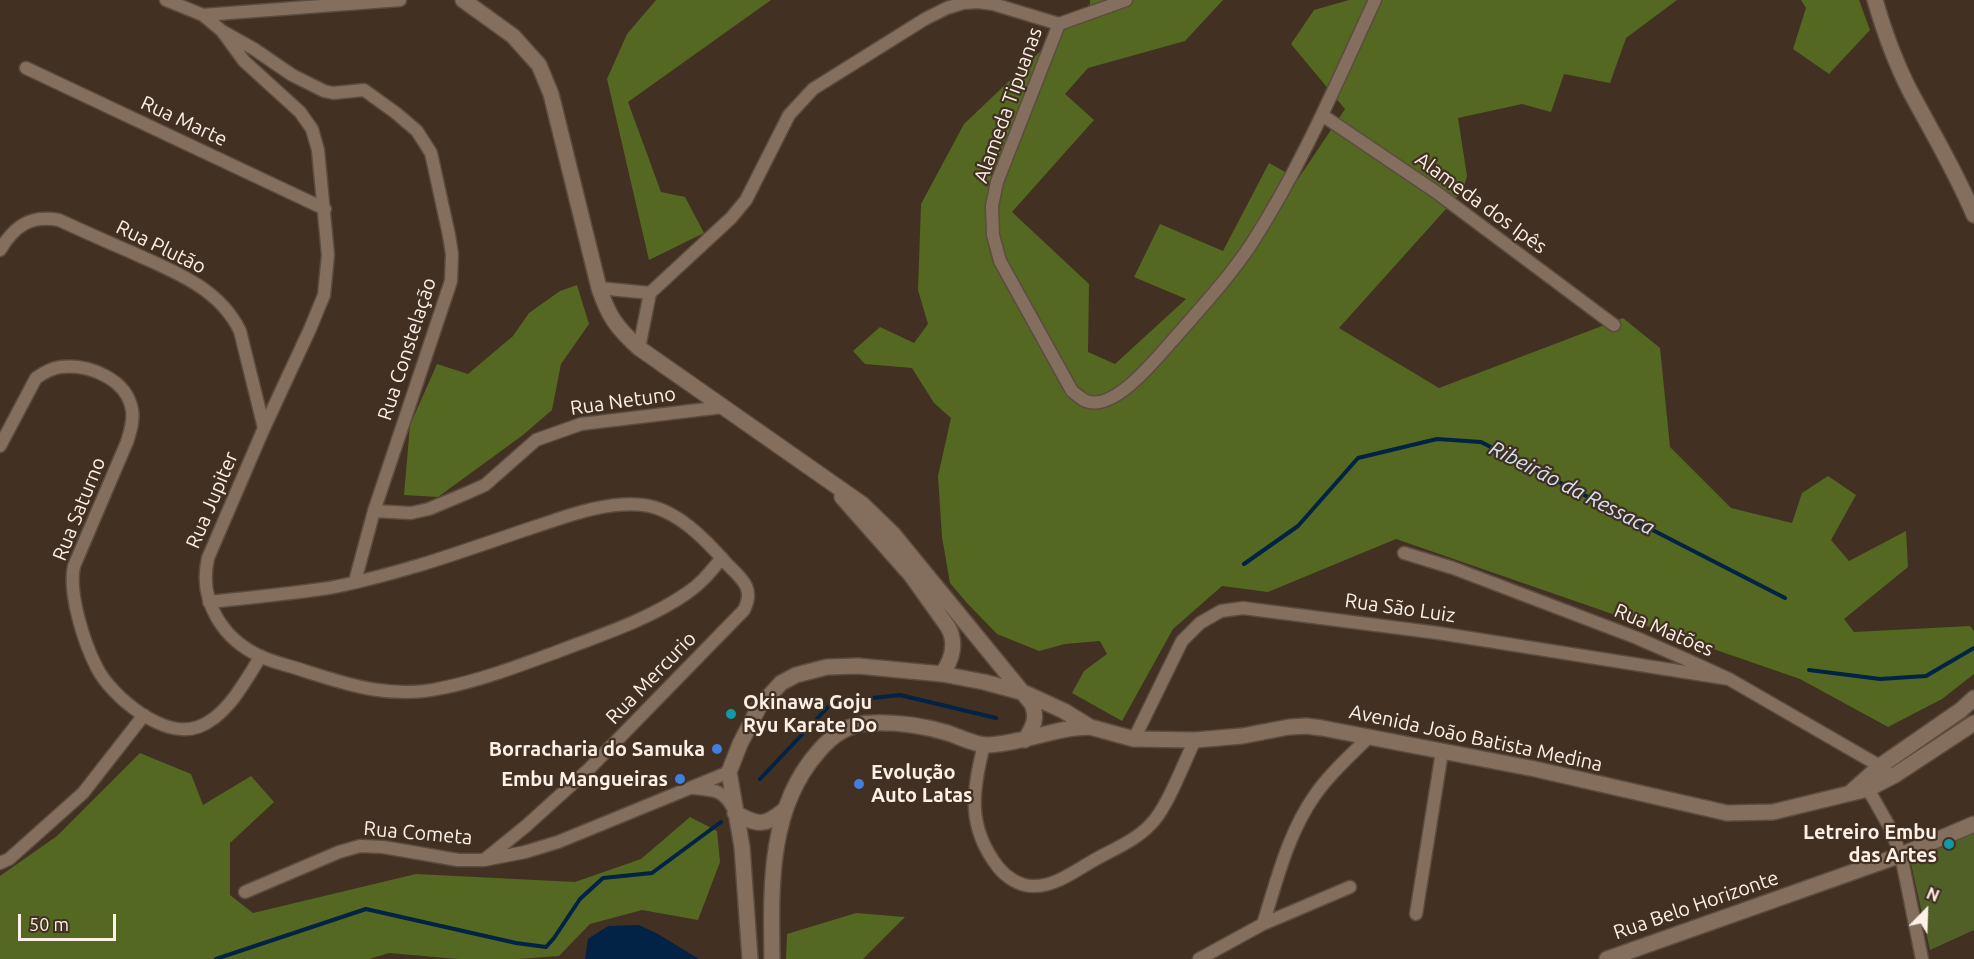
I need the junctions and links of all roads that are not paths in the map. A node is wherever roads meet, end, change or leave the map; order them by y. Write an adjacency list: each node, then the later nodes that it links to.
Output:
1 (166, 0): 7 (street, Rua Constelação)
2 (400, 0): 7 (street)
3 (463, 0): 15 (main road, Avenida João Batista Medina)
4 (1126, 0): 8 (street)
5 (1375, 0): 11 (street, Alameda Tipuanas)
6 (1875, 0): 13 (main road)
7 (202, 15): 9 (street, Rua Constelação)
8 (1059, 24): 11 (street, Alameda Tipuanas); 16 (street, Alameda Tipuanas)
9 (222, 31): 12 (street, Rua Jupiter); 23 (street, Rua Constelação)
10 (26, 68): 12 (street, Rua Marte)
11 (1322, 115): 17 (street, Alameda dos Ipês)
12 (324, 209): 20 (street, Rua Jupiter)
13 (1974, 215)
14 (0, 250): 20 (street, Rua Plutão)
15 (598, 288): 16 (street); 18 (main road, Avenida João Batista Medina)
16 (650, 293): 18 (street)
17 (1614, 325)
18 (639, 348): 19 (main road, Avenida João Batista Medina)
19 (723, 407): 22 (main road, Avenida João Batista Medina); 23 (street, Rua Netuno)
20 (264, 428): 27 (street, Rua Jupiter)
21 (0, 446): 33 (street, Rua Saturno)
22 (832, 485): 29 (main road, Avenida João Batista Medina); 31 (main road, Avenida João Batista Medina)
23 (374, 511): 26 (street, Rua Constelação)
24 (1404, 553): 30 (street, Rua Matões)
25 (722, 558): 26 (street); 28 (street, Rua Jupiter); 49 (street, Rua Mercurio)
26 (355, 581): 27 (street)
27 (209, 602): 28 (street, Rua Jupiter)
28 (261, 657): 33 (street, Rua Saturno)
29 (942, 674): 31 (main road, Avenida João Batista Medina); 42 (main road)
30 (1729, 679): 37 (street, Rua São Luiz); 43 (street, Rua Matões)
31 (1024, 693): 35 (main road, Avenida João Batista Medina); 38 (main road)
32 (1974, 698): 43 (main road)
33 (144, 715): 50 (street)
34 (1974, 723): 43 (main road)
35 (1090, 727): 37 (main road, Avenida João Batista Medina); 38 (main road, Avenida João Batista Medina)
36 (1369, 737): 39 (main road, Avenida João Batista Medina); 41 (main road, Avenida João Batista Medina); 54 (street)
37 (1134, 739): 39 (main road, Avenida João Batista Medina)
38 (1024, 740): 40 (main road)
39 (1195, 740): 40 (street)
40 (984, 745): 45 (main road)
41 (1443, 752): 43 (main road, Avenida João Batista Medina); 53 (street)
42 (729, 772): 44 (street, Rua Cometa); 46 (main road)
43 (1868, 786): 48 (street)
44 (692, 788): 46 (street); 49 (street, Rua Cometa)
45 (783, 811): 46 (main road); 56 (main road)
46 (735, 813): 55 (main road)
47 (1974, 824): 48 (main road, Rua Belo Horizonte)
48 (1901, 855): 58 (main road, Rua Belo Horizonte); 59 (street)
49 (484, 860): 52 (street, Rua Cometa)
50 (0, 863)
51 (1350, 887): 54 (street)
52 (245, 892)
53 (1416, 914)
54 (1263, 924): 57 (street)
55 (750, 959)
56 (772, 959)
57 (1199, 959)
58 (1607, 959)
59 (1922, 959)

